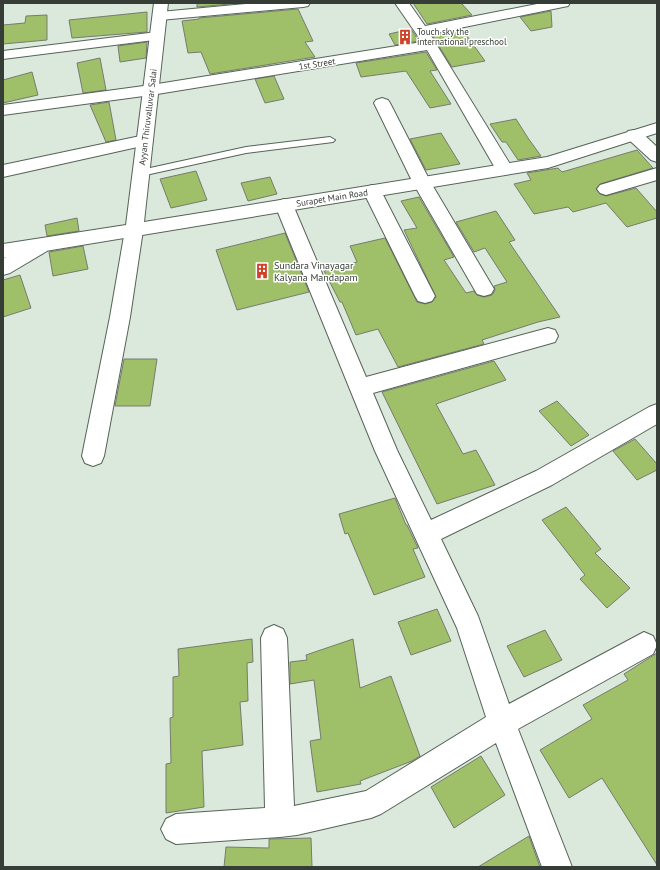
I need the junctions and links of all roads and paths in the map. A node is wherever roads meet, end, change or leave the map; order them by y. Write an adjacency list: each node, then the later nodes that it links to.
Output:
1 (303, 3): 4 (street)
2 (402, 3): 5 (street)
3 (563, 3): 5 (street)
4 (161, 10): 6 (street, Ayyan Thiruvalluvar Salai)
5 (422, 31): 7 (street)
6 (157, 36): 8 (street); 9 (street, Ayyan Thiruvalluvar Salai)
7 (431, 45): 9 (street, 1st Street); 17 (street)
8 (3, 55)
9 (151, 90): 11 (street, 1st Street); 14 (street, Ayyan Thiruvalluvar Salai)
10 (382, 102): 21 (street)
11 (3, 110)
12 (657, 128): 13 (street, Surapet Main Road)
13 (634, 135): 16 (street); 17 (street, Surapet Main Road)
14 (145, 140): 18 (street); 19 (street, Ayyan Thiruvalluvar Salai)
15 (330, 140): 19 (lane)
16 (657, 156)
17 (504, 169): 21 (street, Surapet Main Road)
18 (3, 171)
19 (141, 173): 25 (street, Ayyan Thiruvalluvar Salai)
20 (657, 174): 22 (street)
21 (422, 183): 23 (street, Surapet Main Road); 29 (street)
22 (606, 189)
23 (372, 191): 24 (street, Surapet Main Road); 30 (street)
24 (284, 205): 25 (street, Surapet Main Road); 32 (street)
25 (134, 230): 26 (street, Surapet Main Road); 34 (street, Ayyan Thiruvalluvar Salai)
26 (40, 246): 27 (street, Surapet Main Road); 28 (street)
27 (3, 251)
28 (3, 268)
29 (484, 289)
30 (425, 296)
31 (548, 336): 32 (street)
32 (359, 388): 35 (street)
33 (657, 413): 35 (street)
34 (94, 456)
35 (425, 535): 38 (street)
36 (274, 638): 39 (street)
37 (644, 645): 38 (street)
38 (502, 723): 39 (street); 41 (street)
39 (280, 822): 40 (street)
40 (176, 829)
41 (557, 867)

